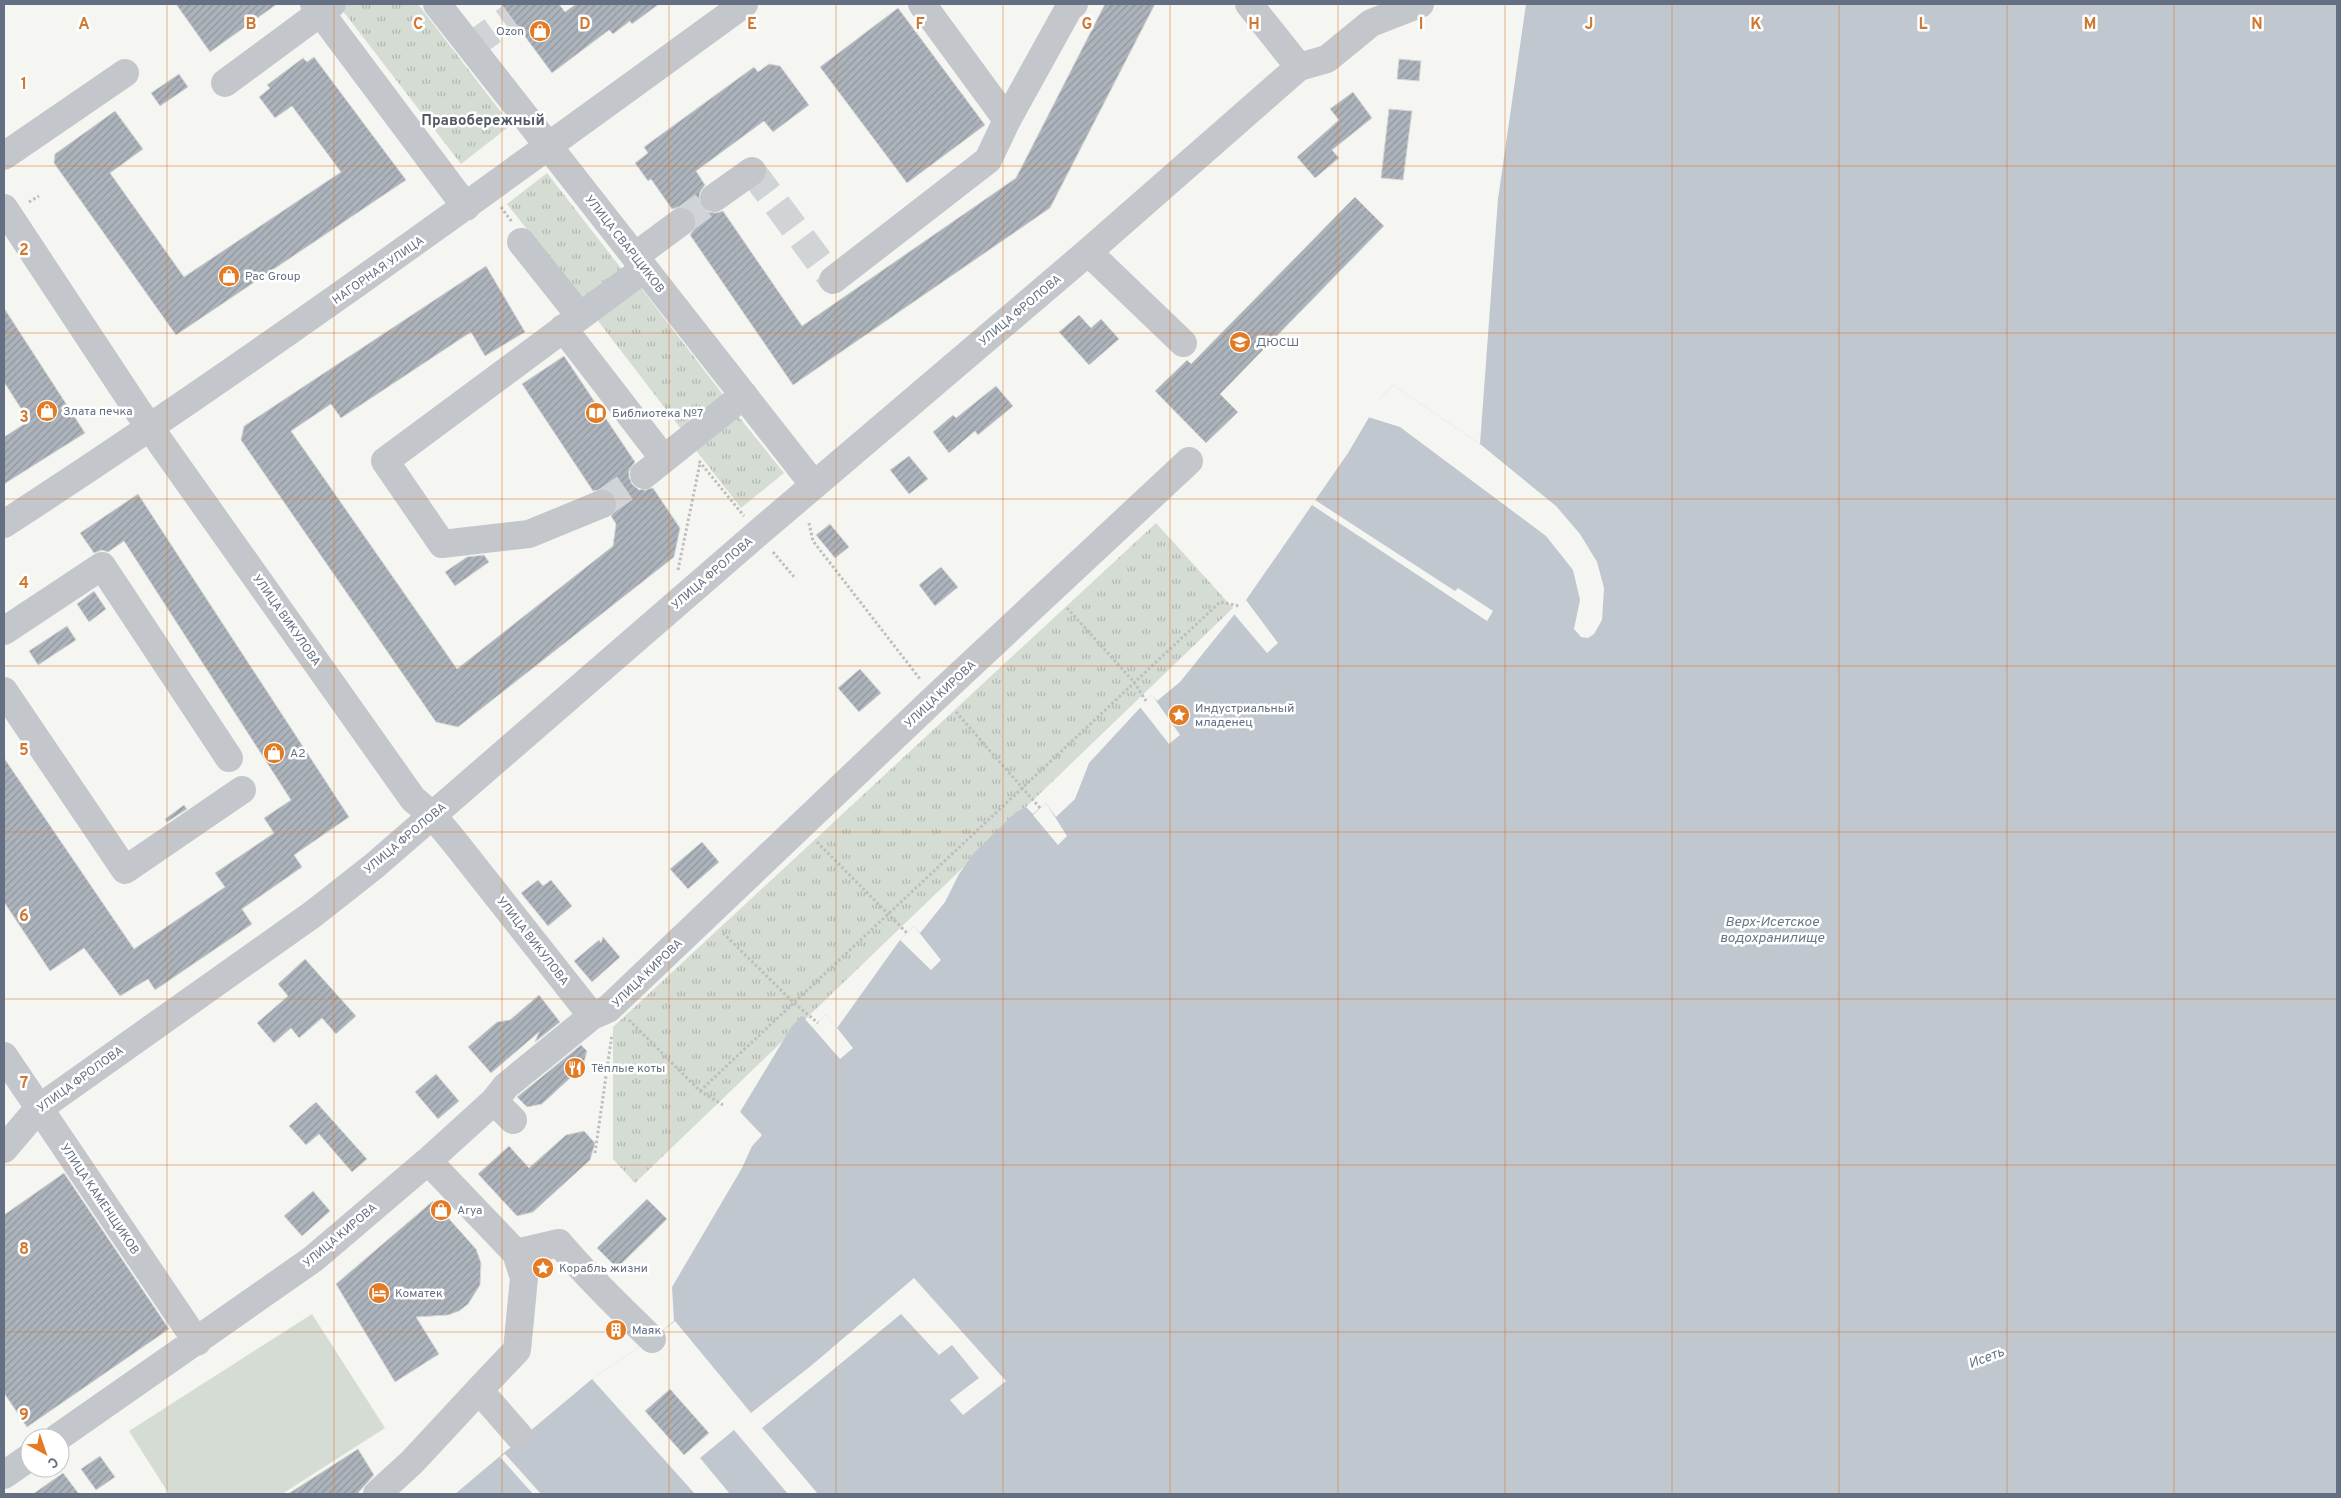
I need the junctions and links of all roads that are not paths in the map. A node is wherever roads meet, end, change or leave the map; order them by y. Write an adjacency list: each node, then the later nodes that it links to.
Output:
1 (437, 4): 12 (street, УЛИЦА СВАРЩИКОВ)
2 (744, 4): 12 (street, НАГОРНАЯ УЛИЦА)
3 (922, 4): 11 (street)
4 (1074, 4): 11 (street)
5 (1249, 4): 8 (street)
6 (1420, 4): 8 (street, УЛИЦА ФРОЛОВА)
7 (322, 6): 10 (street); 16 (street)
8 (1299, 67): 20 (street, УЛИЦА ФРОЛОВА)
9 (125, 73): 13 (street)
10 (224, 82)
11 (1007, 120): 22 (street)
12 (548, 146): 16 (street, НАГОРНАЯ УЛИЦА); 21 (street, УЛИЦА СВАРЩИКОВ)
13 (4, 156)
14 (752, 171): 15 (street)
15 (714, 198)
16 (466, 207): 26 (street, НАГОРНАЯ УЛИЦА)
17 (4, 208): 26 (street, УЛИЦА ВИКУЛОВА)
18 (681, 222): 21 (street)
19 (521, 242): 23 (street)
20 (1088, 252): 24 (street); 28 (street, УЛИЦА ФРОЛОВА)
21 (639, 262): 23 (street); 25 (street, УЛИЦА СВАРЩИКОВ)
22 (833, 280)
23 (571, 322): 25 (street); 29 (street)
24 (1183, 343)
25 (744, 395): 28 (street, УЛИЦА СВАРЩИКОВ)
26 (151, 428): 30 (street, НАГОРНАЯ УЛИЦА); 35 (street, УЛИЦА ВИКУЛОВА)
27 (1189, 461): 36 (street, УЛИЦА КИРОВА)
28 (814, 485): 35 (street, УЛИЦА ФРОЛОВА)
29 (602, 504)
30 (4, 524)
31 (4, 630): 33 (street)
32 (4, 691): 34 (street)
33 (228, 758)
34 (242, 790)
35 (432, 816): 36 (street, УЛИЦА ВИКУЛОВА); 39 (street, УЛИЦА ФРОЛОВА)
36 (603, 1021): 38 (street, УЛИЦА КИРОВА)
37 (4, 1056): 39 (street, УЛИЦА КАМЕНЩИКОВ)
38 (494, 1101): 40 (street); 42 (street, УЛИЦА КИРОВА)
39 (38, 1109): 41 (street, УЛИЦА ФРОЛОВА); 45 (street, УЛИЦА КАМЕНЩИКОВ)
40 (513, 1120)
41 (4, 1149)
42 (428, 1161): 43 (street); 45 (street, УЛИЦА КИРОВА)
43 (516, 1253): 44 (street); 46 (street)
44 (652, 1339)
45 (197, 1342): 47 (street, УЛИЦА КИРОВА)
46 (479, 1390): 48 (street); 51 (street)
47 (70, 1429)
48 (520, 1436)
49 (20, 1464): 50 (street)
50 (4, 1475)
51 (377, 1494)

